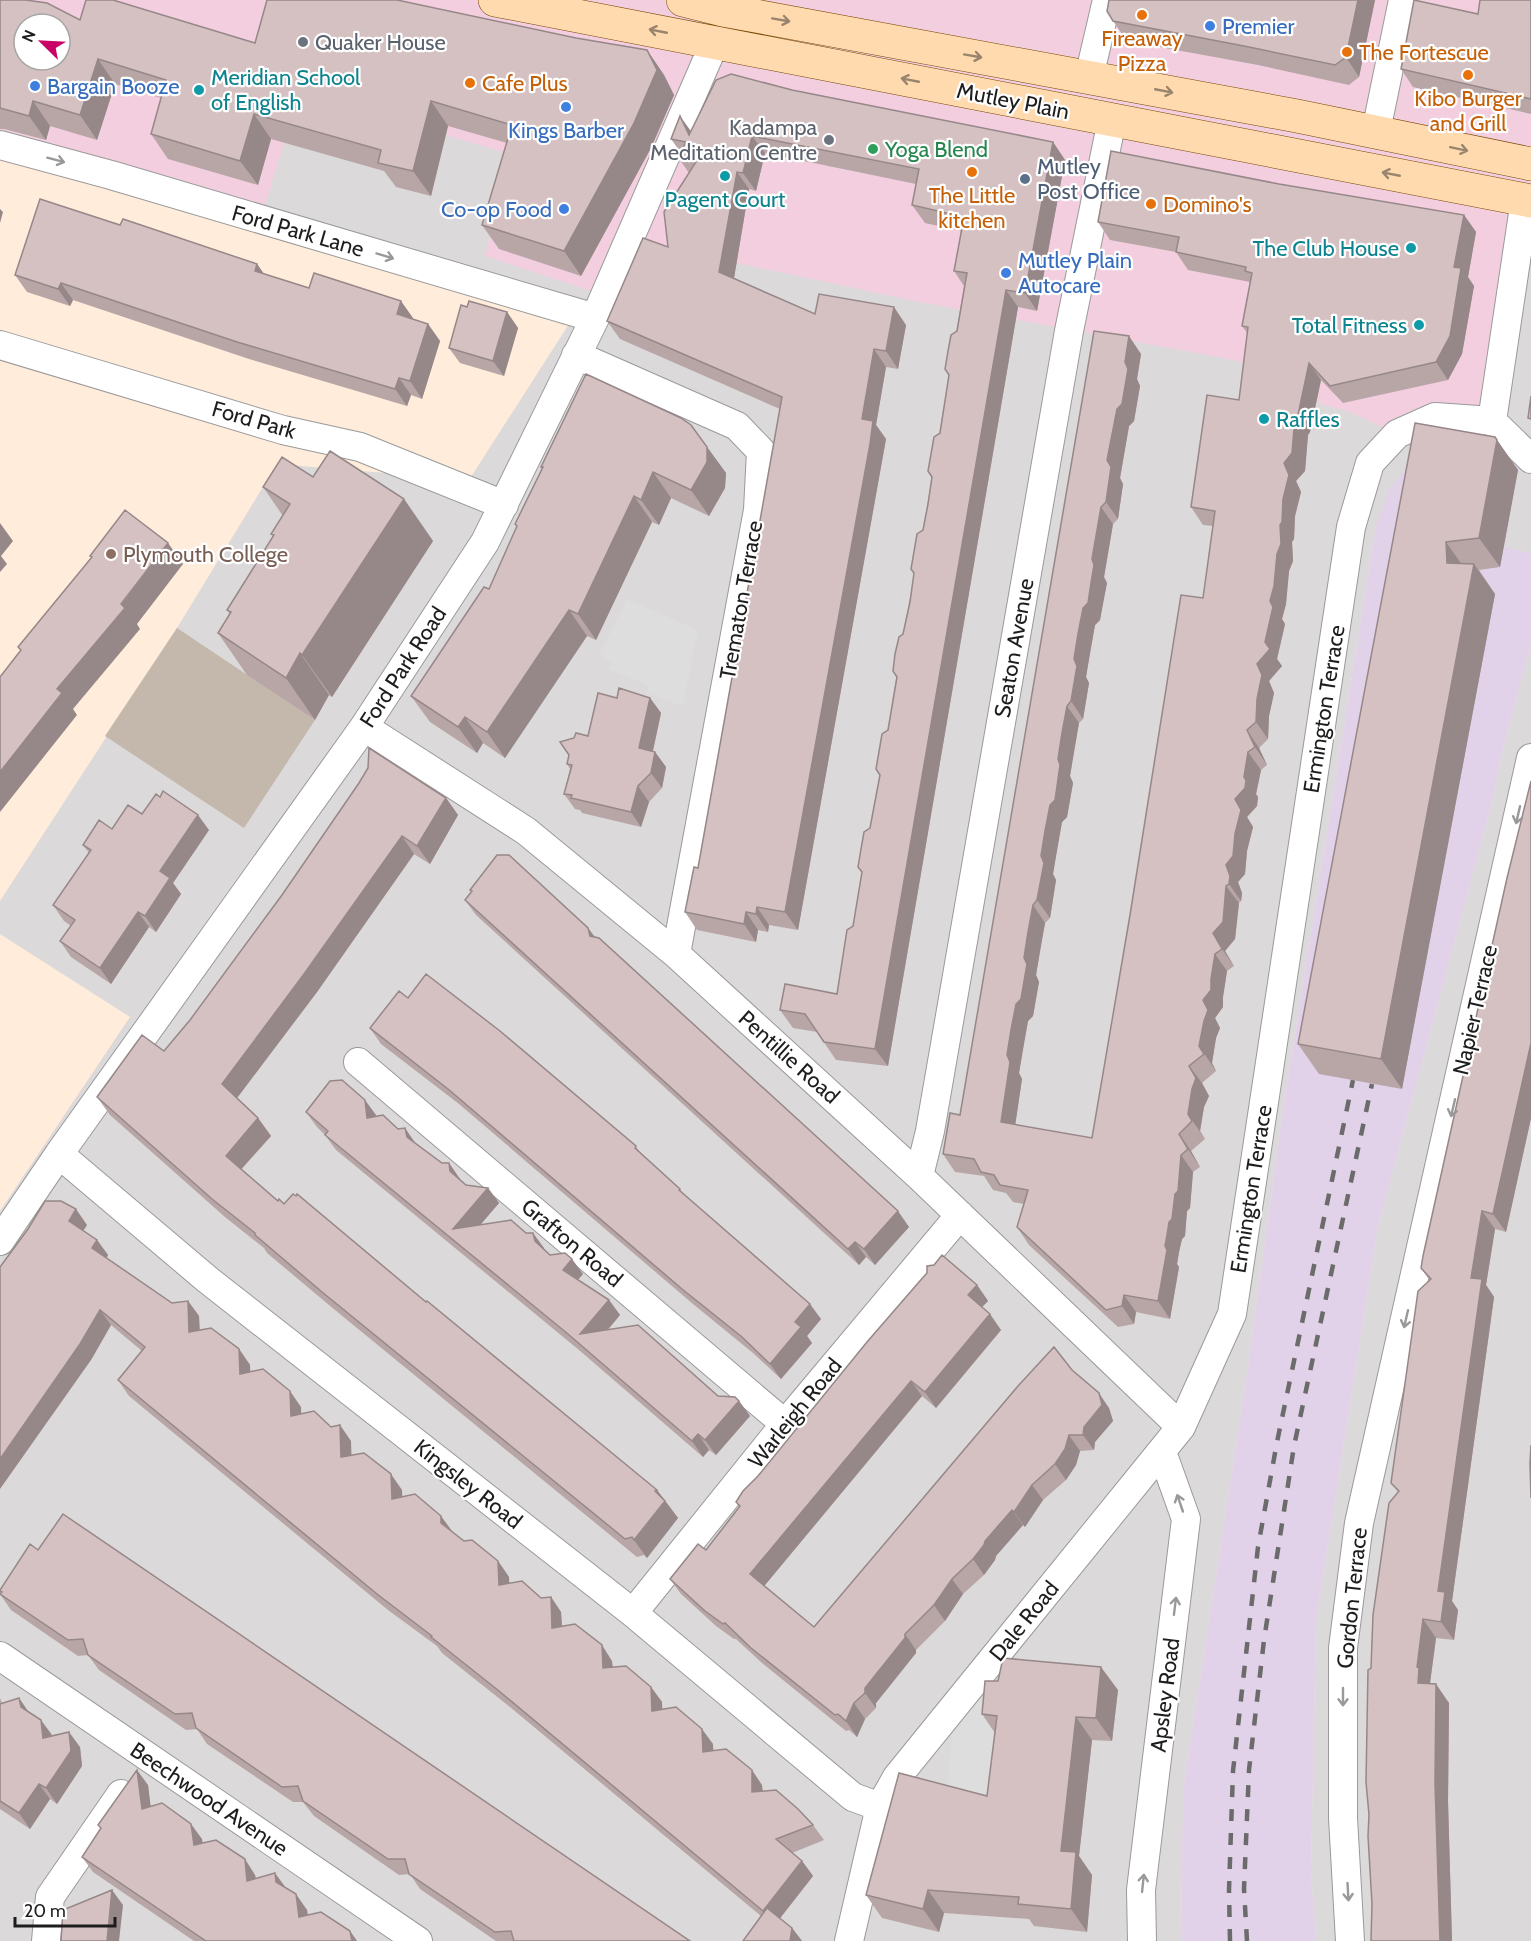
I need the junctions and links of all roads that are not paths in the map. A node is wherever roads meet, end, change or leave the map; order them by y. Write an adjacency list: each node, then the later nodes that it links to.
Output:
1 (495, 0): 6 (main road, Mutley Plain, one-way to 1)
2 (683, 0): 5 (main road, Mutley Plain)
3 (1107, 0): 7 (street)
4 (1403, 0): 9 (street)
5 (723, 10): 6 (main road); 7 (main road, Mutley Plain, one-way to 7)
6 (715, 42): 8 (main road, Mutley Plain, one-way to 6); 13 (street, Ford Park Road)
7 (1089, 77): 9 (main road, Mutley Plain, one-way to 9)
8 (1112, 120): 12 (main road, Mutley Plain, one-way to 8); 24 (street, Seaton Avenue)
9 (1376, 131): 11 (main road, Mutley Plain, one-way to 11)
10 (0, 145): 13 (street, Ford Park Lane, one-way to 13)
11 (1531, 164)
12 (1528, 200): 16 (street)
13 (596, 318): 15 (street, Ford Park Road)
14 (0, 345): 18 (street, Ford Park)
15 (576, 355): 18 (street, Ford Park Road); 21 (street, Trematon Terrace)
16 (1492, 421): 17 (street); 28 (street, Ermington Terrace)
17 (1531, 459)
18 (504, 505): 19 (street, Ford Park Road)
19 (364, 727): 21 (street, Pentillie Road); 23 (street, Ford Park Road)
20 (1531, 758): 27 (street, Napier Terrace, one-way to 27)
21 (676, 954): 24 (street, Pentillie Road)
22 (358, 1062): 29 (street, Grafton Road)
23 (59, 1154): 26 (street, Ford Park Road); 32 (street, Kingsley Road)
24 (919, 1176): 25 (street, Pentillie Road)
25 (960, 1215): 29 (street, Warleigh Road); 30 (street, Pentillie Road)
26 (0, 1241)
27 (1419, 1262): 40 (street, Gordon Terrace, one-way to 40)
28 (1232, 1314): 30 (street, Dale Road)
29 (785, 1424): 32 (street, Warleigh Road)
30 (1181, 1427): 31 (street, Dale Road)
31 (1162, 1452): 35 (street, Dale Road); 39 (street, Apsley Road, one-way to 31)
32 (633, 1612): 35 (street, Kingsley Road)
33 (0, 1656): 34 (street, Beechwood Avenue)
34 (147, 1757): 36 (street); 37 (street, Beechwood Avenue)
35 (880, 1807): 38 (street, Dale Road)
36 (46, 1941)
37 (418, 1941)
38 (849, 1941)
39 (1142, 1941)
40 (1350, 1941)

